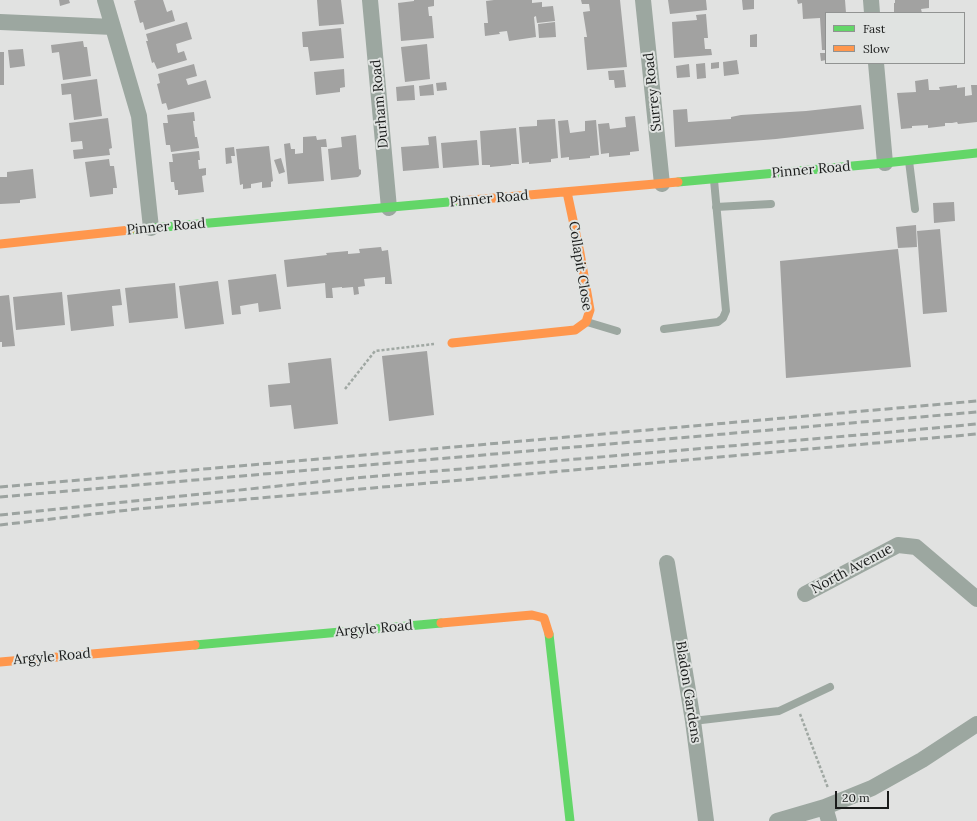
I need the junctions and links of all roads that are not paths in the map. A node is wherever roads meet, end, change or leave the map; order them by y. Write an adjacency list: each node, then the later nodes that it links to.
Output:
1 (105, 0): 7 (street)
2 (370, 0): 17 (street, Durham Road)
3 (643, 0): 13 (street, Surrey Road)
4 (871, 0): 5 (street)
5 (872, 12)
6 (0, 22): 7 (street)
7 (113, 27): 19 (street)
8 (876, 64): 11 (street)
9 (977, 153): 10 (street, Pinner Road)
10 (909, 160): 11 (street, Pinner Road); 18 (lane)
11 (885, 163): 12 (street, Pinner Road)
12 (714, 179): 13 (street, Pinner Road); 16 (lane)
13 (662, 184): 14 (street, Pinner Road)
14 (568, 192): 17 (street, Pinner Road); 21 (street, Collapit Close)
15 (771, 204): 16 (lane)
16 (716, 207): 22 (lane)
17 (389, 208): 19 (street, Pinner Road)
18 (915, 209)
19 (152, 228): 20 (street, Pinner Road)
20 (0, 244)
21 (586, 322): 23 (lane); 24 (street, Collapit Close)
22 (664, 329)
23 (617, 331)
24 (452, 343)
25 (667, 563): 30 (street, Bladon Gardens)
26 (805, 594): 27 (street, North Avenue)
27 (977, 599)
28 (0, 662): 33 (street, Argyle Road)
29 (830, 687): 30 (lane)
30 (693, 721): 34 (street, Bladon Gardens)
31 (977, 724): 32 (street)
32 (829, 811): 35 (street)
33 (570, 821)
34 (706, 821)
35 (777, 821)

